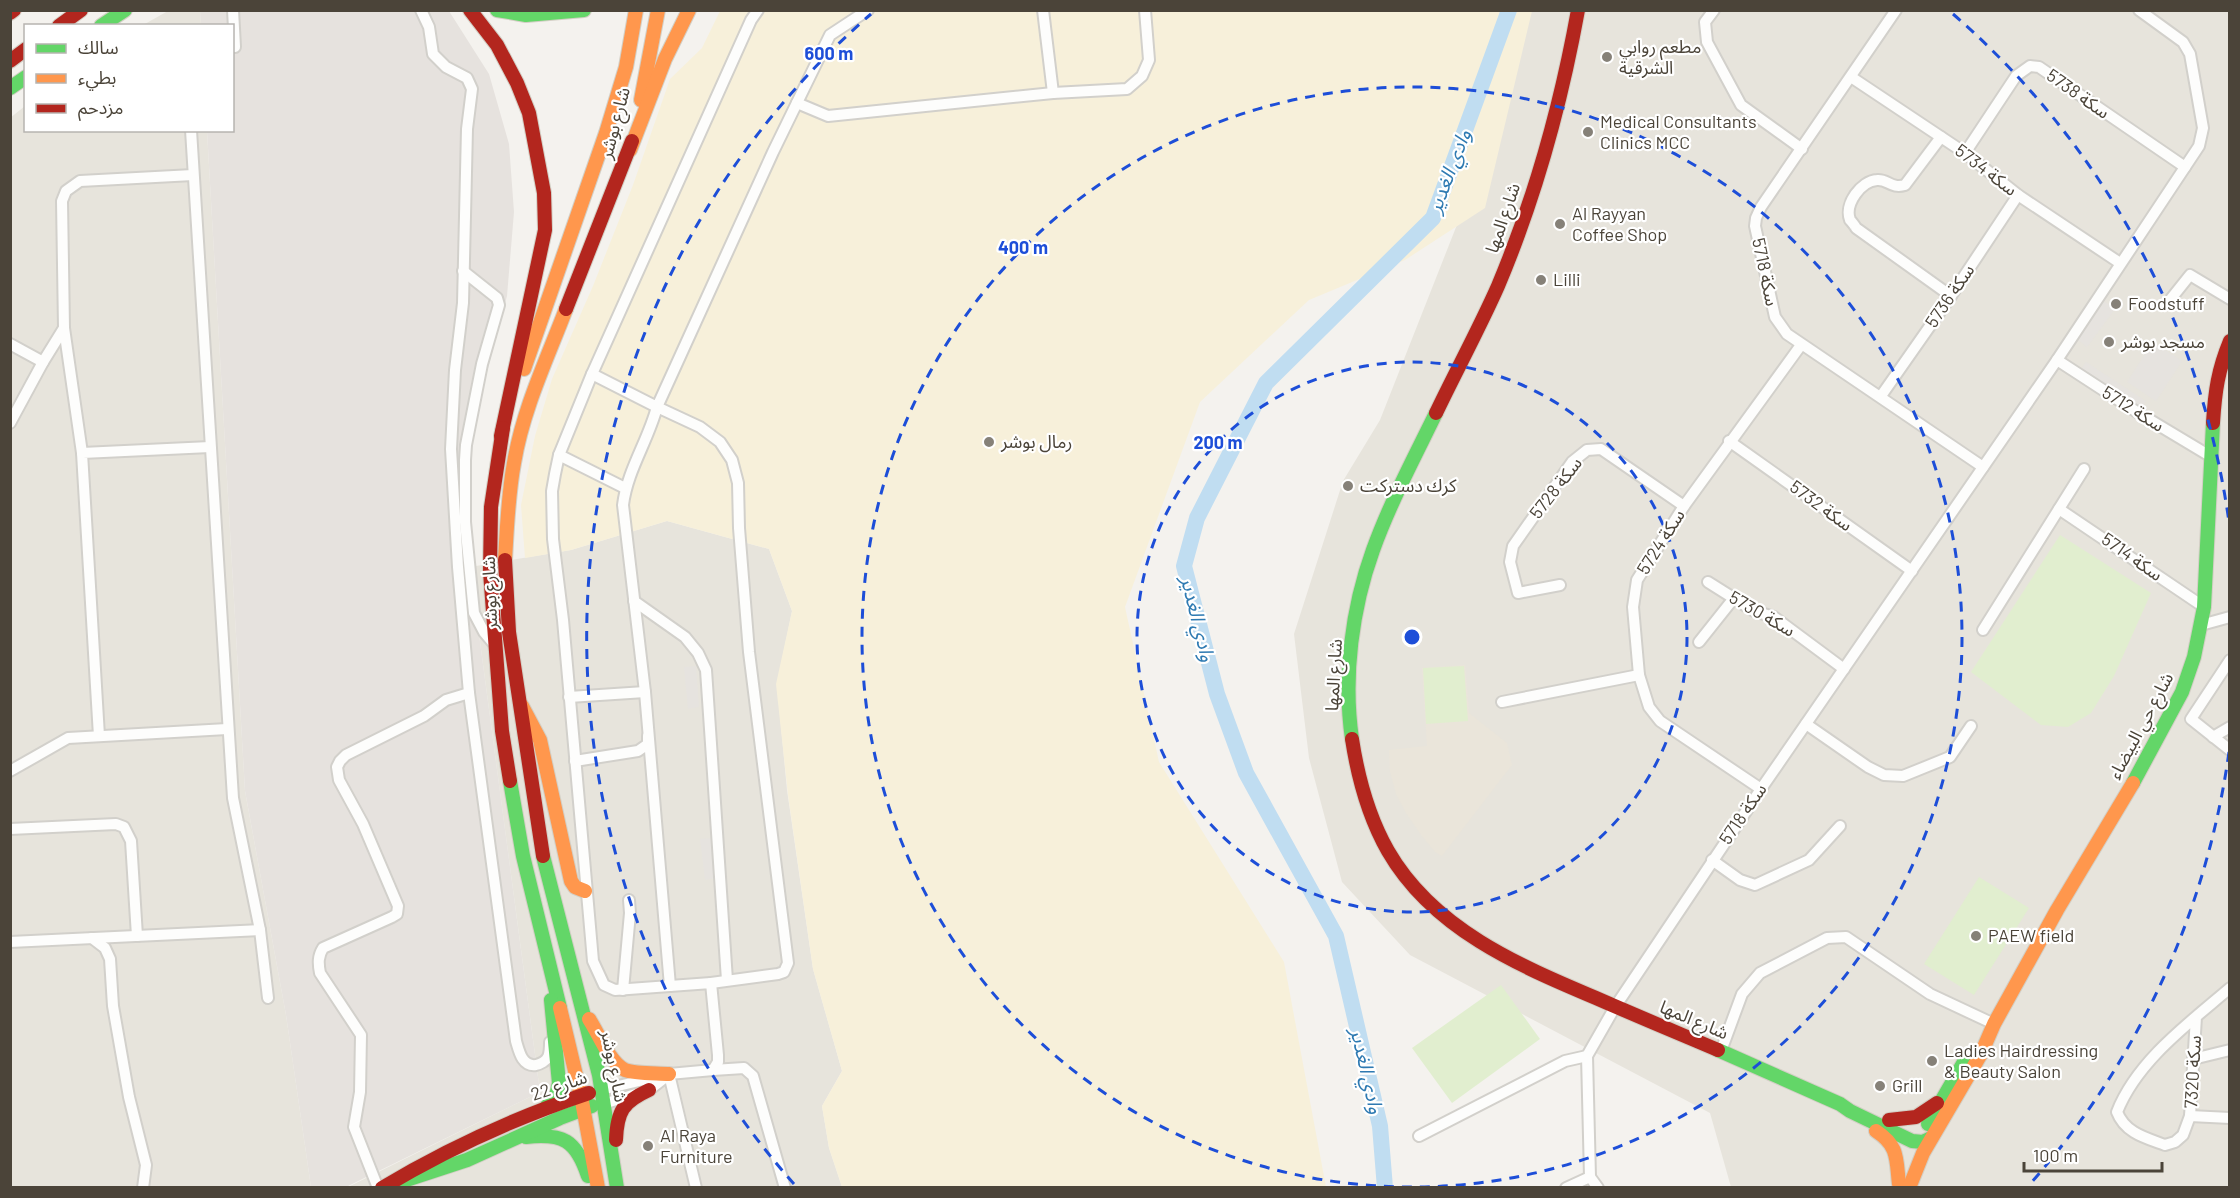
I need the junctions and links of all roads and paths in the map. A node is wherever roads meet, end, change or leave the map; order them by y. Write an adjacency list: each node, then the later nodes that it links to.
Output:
1 (81, 10): 18 (main road)
2 (421, 10): 38 (street)
3 (470, 10): 54 (main road)
4 (497, 10): 5 (main road)
5 (584, 10)
6 (636, 10): 54 (main road, شارع بوشر)
7 (657, 10): 32 (main road, شارع بوشر)
8 (758, 10): 50 (street)
9 (868, 10): 28 (street)
10 (1043, 10): 27 (street)
11 (1144, 10): 27 (street)
12 (1578, 10): 111 (main road, شارع المها)
13 (1714, 10): 31 (street)
14 (1896, 10): 24 (street, سكة 5718)
15 (2139, 10): 34 (street, سكة 5718)
16 (123, 12): 19 (main road)
17 (686, 13): 32 (main road)
18 (62, 24)
19 (104, 24)
20 (234, 28): 21 (street)
21 (235, 47)
22 (24, 51): 23 (main road)
23 (10, 61)
24 (1851, 77): 30 (street, سكة 5734); 31 (street, سكة 5718)
25 (24, 78): 26 (main road)
26 (10, 88)
27 (1053, 93): 28 (street)
28 (797, 103): 52 (street)
29 (191, 132): 35 (street)
30 (1941, 136): 33 (street, سكة 5734); 40 (street)
31 (1802, 149): 47 (street, سكة 5718)
32 (630, 150): 82 (main road, شارع بوشر)
33 (1965, 153): 34 (street, سكة 5738); 36 (street, سكة 5734)
34 (2185, 167): 37 (street, سكة 5718)
35 (193, 175): 44 (street); 56 (street)
36 (2018, 195): 37 (street, سكة 5734); 40 (street, سكة 5736)
37 (2120, 263): 48 (street, سكة 5718)
38 (463, 271): 39 (street); 43 (street)
39 (486, 290): 43 (street); 75 (street)
40 (1951, 296): 51 (street, سكة 5736)
41 (2229, 299): 42 (street)
42 (2170, 300)
43 (463, 303): 80 (street)
44 (64, 328): 49 (street); 57 (street)
45 (2229, 341): 59 (main road, شارع حي البيضاء)
46 (10, 344): 49 (street)
47 (1801, 345): 51 (street, سكة 5718); 55 (street, سكة 5724)
48 (2057, 360): 59 (street, سكة 5712); 60 (street, سكة 5718)
49 (43, 362): 53 (street)
50 (592, 374): 52 (street); 58 (street)
51 (1881, 396): 60 (street, سكة 5718)
52 (657, 407): 62 (street); 105 (street)
53 (10, 423)
54 (501, 436): 75 (main road, شارع بوشر)
55 (1729, 441): 63 (street, سكة 5724); 65 (street, سكة 5732)
56 (210, 447): 57 (street); 87 (street)
57 (82, 453): 89 (street)
58 (559, 455): 62 (street); 81 (street)
59 (2210, 456): 70 (main road, شارع حي البيضاء)
60 (1983, 467): 65 (street, سكة 5718)
61 (2084, 469): 64 (street)
62 (625, 488): 69 (street)
63 (1684, 506): 67 (street, سكة 5728); 78 (street, سكة 5724)
64 (2059, 509): 70 (street, سكة 5714); 73 (street)
65 (1912, 571): 77 (street, سكة 5718)
66 (1708, 582): 68 (street, سكة 5730)
67 (1560, 585)
68 (1734, 598): 74 (street); 77 (street, سكة 5730)
69 (634, 601): 79 (street); 105 (street)
70 (2204, 607): 72 (main road, شارع حي البيضاء)
71 (2229, 617): 72 (street)
72 (2201, 625): 115 (main road, شارع حي البيضاء)
73 (1983, 630)
74 (1699, 642)
75 (494, 644): 104 (main road, شارع بوشر)
76 (2229, 660): 90 (street)
77 (1844, 669): 84 (street, سكة 5718)
78 (1639, 675): 83 (street); 94 (street, سكة 5724)
79 (645, 692): 81 (street); 88 (street)
80 (469, 693): 114 (street); 138 (street)
81 (569, 697): 92 (street)
82 (518, 701): 98 (main road); 112 (main road, شارع بوشر)
83 (1502, 702)
84 (1806, 724): 85 (street); 94 (street, سكة 5718)
85 (1971, 726)
86 (2229, 727): 90 (street)
87 (227, 729): 89 (street); 100 (street)
88 (648, 733): 92 (street); 107 (street)
89 (99, 736): 93 (street)
90 (2213, 737): 91 (street)
91 (2229, 750)
92 (575, 761): 98 (street)
93 (10, 771)
94 (1761, 789): 97 (street, سكة 5718)
95 (1840, 826): 97 (street)
96 (10, 829): 101 (street)
97 (1712, 861): 111 (street, سكة 5718)
98 (585, 891): 109 (street)
99 (629, 900): 109 (street)
100 (260, 930): 101 (street); 110 (street)
101 (136, 936): 102 (street)
102 (92, 938): 103 (street); 139 (street)
103 (10, 942)
104 (545, 943): 114 (main road); 124 (main road, شارع بوشر)
105 (727, 980): 106 (street)
106 (711, 983): 107 (street); 120 (street)
107 (670, 986): 109 (street)
108 (2229, 988): 113 (street, سكة 7320)
109 (623, 990)
110 (268, 998)
111 (1615, 1007): 117 (main road, شارع المها); 118 (street, سكة 5718)
112 (583, 1008): 121 (main road); 123 (main road, شارع بوشر)
113 (2196, 1017): 119 (street, سكة 7320); 128 (street, سكة 7320)
114 (553, 1024): 127 (main road)
115 (1994, 1024): 117 (street); 125 (main road); 134 (main road)
116 (2229, 1050): 119 (street)
117 (1721, 1051): 126 (main road, شارع المها)
118 (1587, 1056): 132 (street); 135 (street)
119 (2193, 1059): 128 (street, سكة 7320)
120 (713, 1070): 121 (street); 143 (street)
121 (669, 1074): 122 (street, شارع 22); 123 (street, شارع 22); 142 (street)
122 (649, 1090): 123 (street, شارع 22); 136 (main road)
123 (602, 1097): 124 (main road, شارع 22); 136 (main road, شارع بوشر)
124 (582, 1102): 127 (main road, شارع 22); 133 (main road, شارع 22); 141 (main road, شارع بوشر)
125 (1940, 1102): 130 (main road); 134 (main road)
126 (1840, 1104): 130 (main road, شارع المها); 131 (main road, شارع المها)
127 (544, 1108): 138 (main road, شارع 22)
128 (2190, 1116): 129 (street)
129 (2229, 1118)
130 (1889, 1120): 134 (main road, شارع المها)
131 (1870, 1121): 134 (main road, شارع المها); 137 (main road)
132 (1419, 1136)
133 (514, 1138): 138 (main road, شارع 22); 140 (main road)
134 (1923, 1142): 137 (main road)
135 (1590, 1177): 144 (street); 145 (street)
136 (616, 1182)
137 (1902, 1186)
138 (383, 1187)
139 (143, 1188)
140 (591, 1188)
141 (598, 1188)
142 (696, 1188)
143 (785, 1188)
144 (1566, 1188)
145 (1598, 1188)

